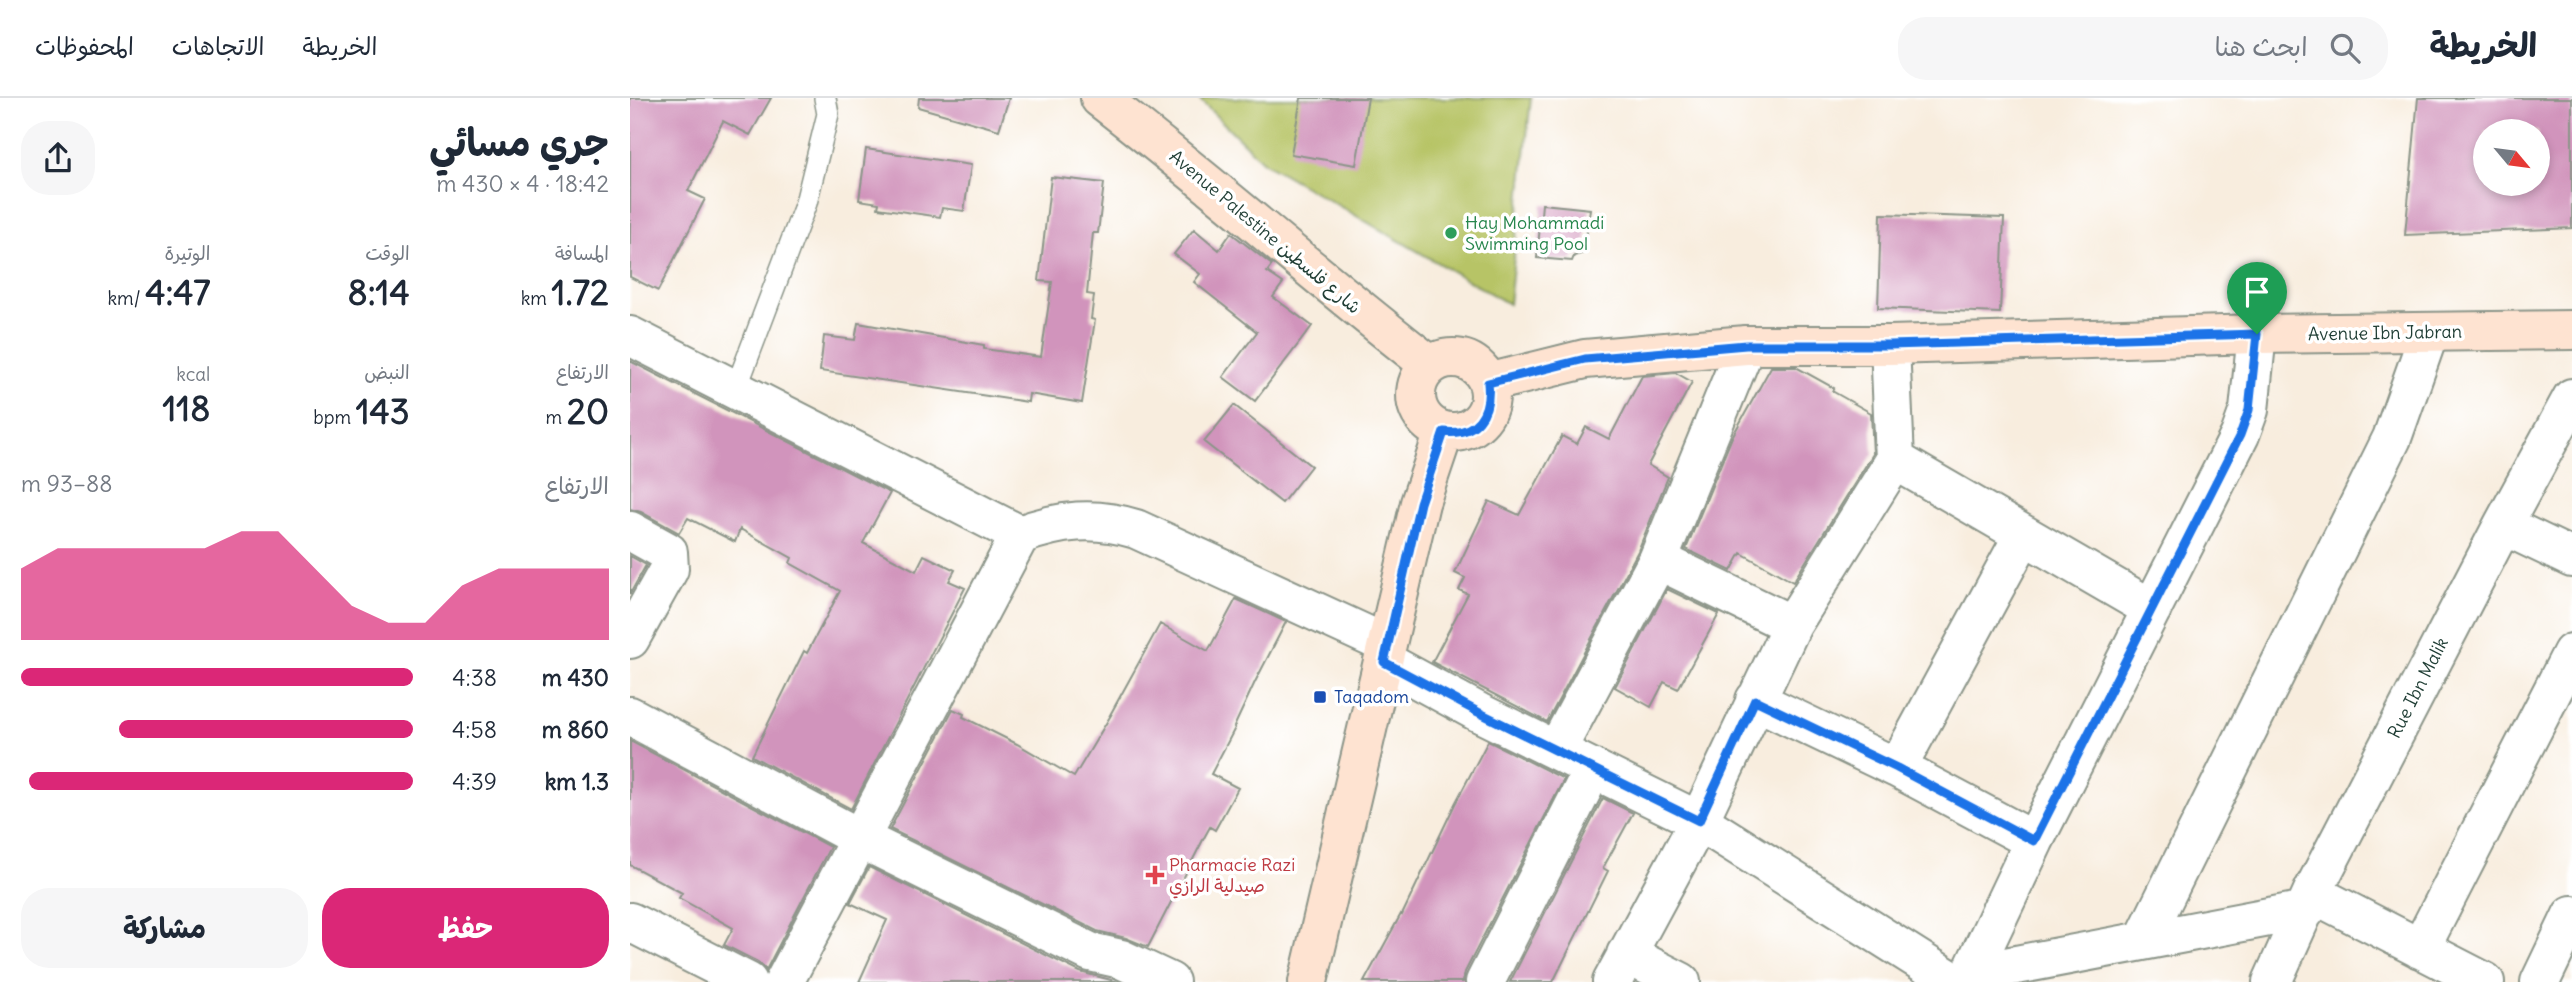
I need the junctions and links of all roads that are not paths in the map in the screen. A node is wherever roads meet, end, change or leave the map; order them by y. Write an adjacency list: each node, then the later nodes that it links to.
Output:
1 (825, 98): 11 (lane)
2 (1100, 98): 9 (street, Avenue Palestine شارع فلسطين)
3 (2572, 330): 4 (street, Avenue Ibn Jabran)
4 (2429, 333): 5 (street, Avenue Ibn Jabran); 37 (street)
5 (2257, 334): 8 (street, Avenue Ibn Jabran); 21 (street)
6 (630, 336): 11 (street)
7 (1746, 345): 8 (street, Avenue Ibn Jabran); 10 (street, Avenue Ibn Jabran); 20 (street)
8 (1890, 345): 14 (street)
9 (1430, 365): 10 (street); 13 (street)
10 (1488, 383): 13 (street)
11 (735, 391): 17 (street)
12 (2570, 406): 15 (street, Rue Ibn Malik)
13 (1444, 432): 24 (street)
14 (1895, 460): 18 (street); 22 (street)
15 (2503, 525): 19 (street); 34 (street, Rue Ibn Malik)
16 (630, 531): 23 (street)
17 (1020, 536): 24 (street); 32 (street)
18 (2023, 536): 21 (street); 29 (street)
19 (2572, 558)
20 (1658, 560): 22 (street); 28 (street)
21 (2152, 609): 33 (street)
22 (1792, 625): 26 (street)
23 (630, 639)
24 (1385, 653): 28 (street); 44 (street)
25 (2572, 653): 38 (street)
26 (1755, 700): 29 (street); 31 (street)
27 (630, 716): 32 (street)
28 (1557, 749): 30 (street)
29 (1897, 768): 33 (street)
30 (1592, 769): 31 (street); 45 (street)
31 (1699, 821): 39 (street); 41 (street)
32 (860, 839): 42 (street); 43 (street)
33 (2034, 841): 41 (street)
34 (2309, 902): 37 (street); 38 (street); 47 (street, Rue Ibn Malik)
35 (2572, 915): 49 (street)
36 (630, 922): 40 (street)
37 (2144, 939): 41 (street)
38 (2420, 949): 48 (street)
39 (1619, 968): 46 (street)
40 (727, 977)
41 (1965, 979)
42 (784, 982)
43 (1170, 982)
44 (1308, 982)
45 (1485, 982)
46 (1681, 982)
47 (2272, 982)
48 (2485, 982)
49 (2540, 982)

